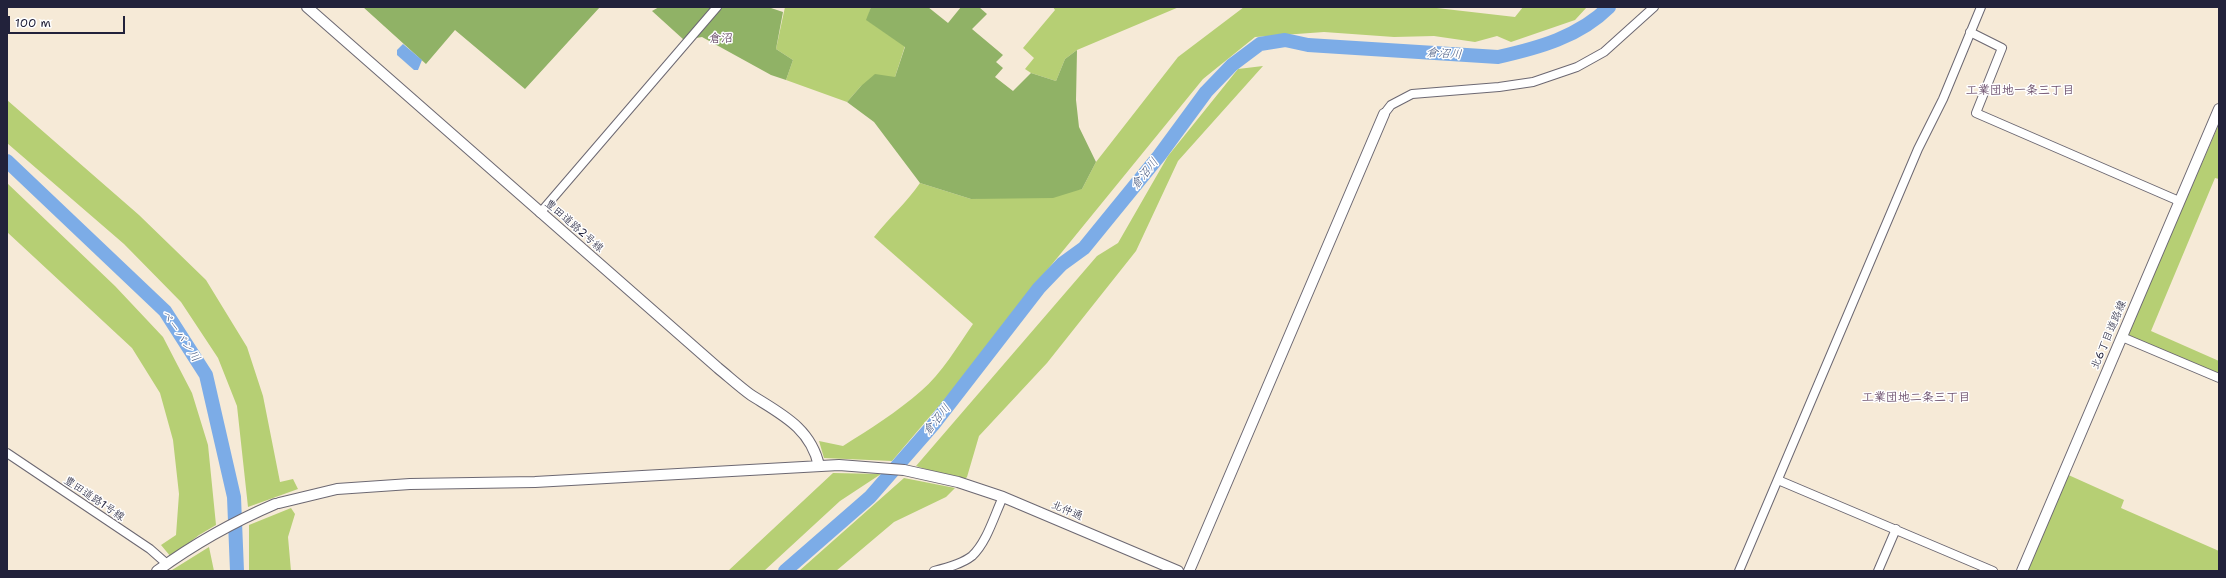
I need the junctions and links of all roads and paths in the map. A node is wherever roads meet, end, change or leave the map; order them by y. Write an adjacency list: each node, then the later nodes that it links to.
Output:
1 (307, 7): 9 (street, 豊田道路2号線)
2 (717, 7): 9 (street)
3 (1654, 7): 7 (street)
4 (1981, 7): 5 (street)
5 (1970, 32): 8 (street); 14 (street)
6 (2219, 109): 8 (street, 北6丁目道路線)
7 (1384, 114): 21 (street)
8 (2179, 202): 10 (street, 北6丁目道路線)
9 (540, 213): 13 (street, 豊田道路2号線)
10 (2122, 337): 11 (street); 25 (street, 北6丁目道路線)
11 (2219, 378)
12 (7, 453): 17 (street, 豊田道路1号線)
13 (819, 466): 15 (street, 北仲通); 17 (street, 北仲通)
14 (1778, 480): 16 (street); 22 (street)
15 (1003, 497): 19 (street); 20 (street, 北仲通)
16 (1896, 529): 23 (street); 24 (street)
17 (167, 564): 18 (street, 北仲通)
18 (157, 571)
19 (934, 571)
20 (1178, 571)
21 (1189, 571)
22 (1739, 571)
23 (1878, 571)
24 (1993, 571)
25 (2022, 571)

